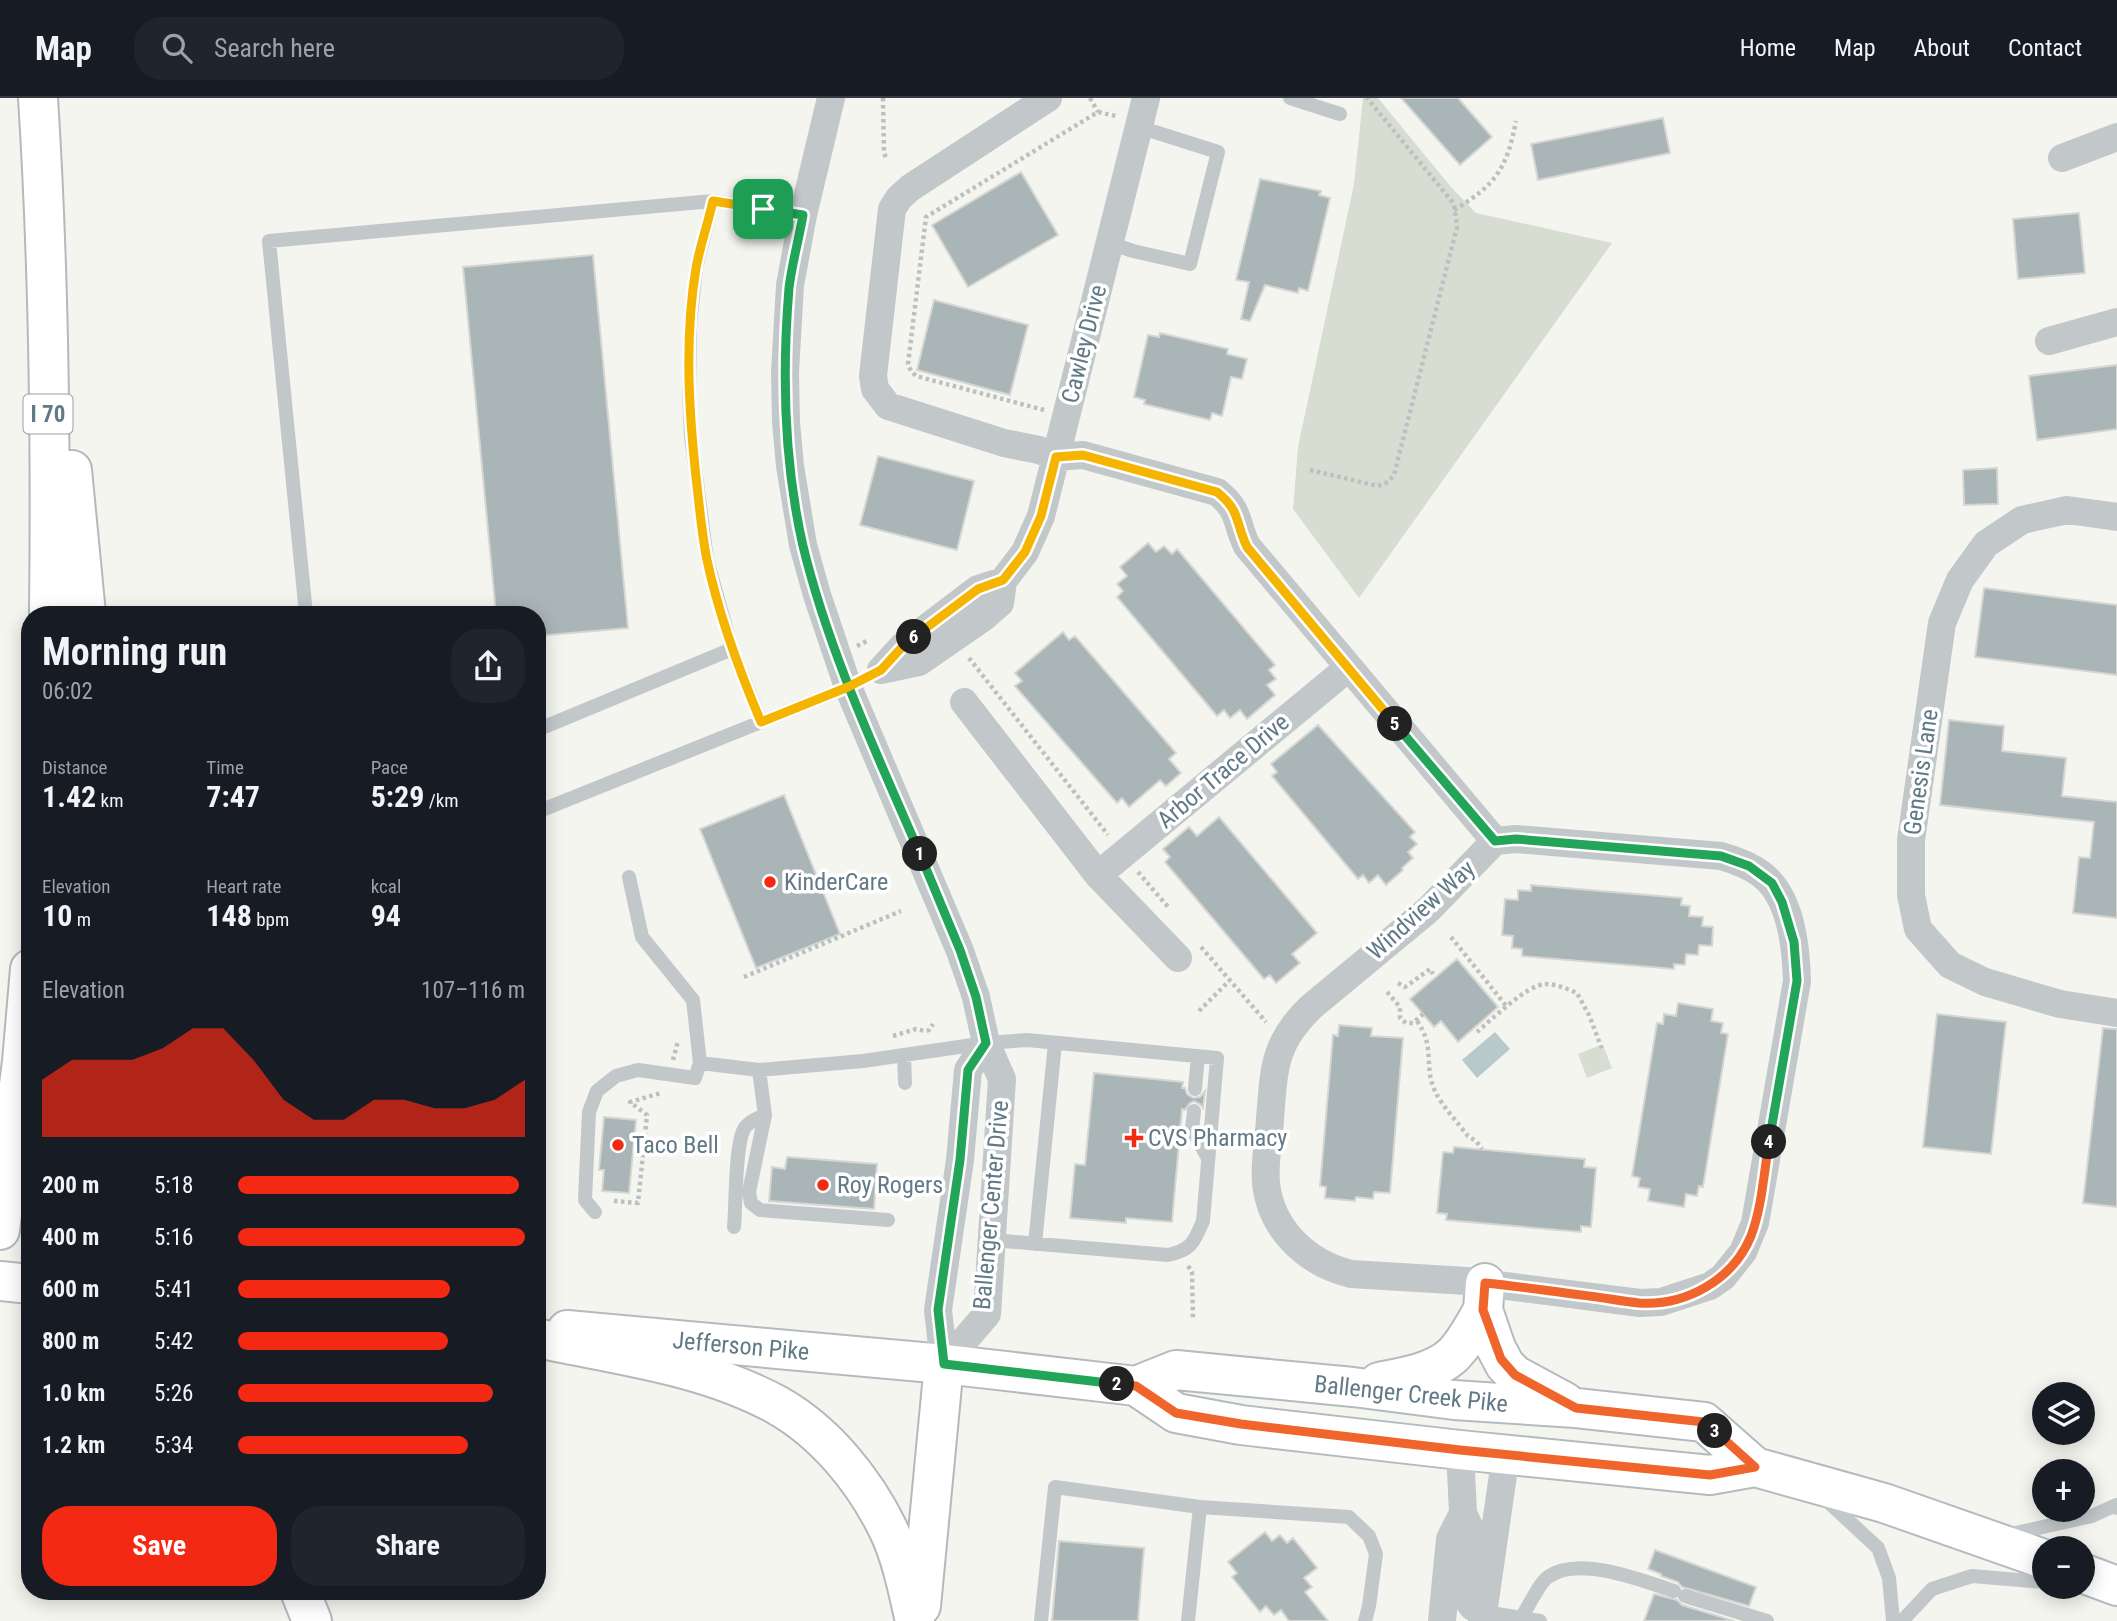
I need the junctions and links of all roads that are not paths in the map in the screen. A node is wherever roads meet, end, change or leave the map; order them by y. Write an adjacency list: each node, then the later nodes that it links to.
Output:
1 (38, 98): 11 (main road, I 70)
2 (831, 98): 12 (street, Ballenger Center Drive)
3 (1048, 98): 16 (street)
4 (1146, 98): 7 (street, Cawley Drive)
5 (1290, 98): 6 (lane)
6 (1340, 114)
7 (1127, 121): 13 (street, Cawley Drive); 13 (lane)
8 (2117, 137): 9 (street)
9 (2062, 158)
10 (713, 201): 12 (lane); 20 (lane); 21 (lane)
11 (46, 214): 18 (main road, I 70); 19 (main road)
12 (803, 215): 23 (street, Ballenger Center Drive)
13 (1110, 243): 16 (street, Cawley Drive)
14 (2117, 322): 15 (street)
15 (2049, 341)
16 (1056, 457): 22 (street); 23 (street, Cawley Drive)
17 (2117, 517): 32 (street, Genesis Lane)
18 (48, 606)
19 (85, 606)
20 (305, 606)
21 (732, 649): 25 (lane); 26 (lane)
22 (1348, 668): 28 (street); 29 (street, Arbor Trace Drive)
23 (848, 687): 25 (lane); 33 (street, Ballenger Center Drive)
24 (964, 702): 29 (street)
25 (761, 722): 27 (lane)
26 (546, 726)
27 (546, 808)
28 (1495, 841): 53 (street, Windview Way); 53 (street, Windview Way)
29 (1098, 875): 31 (street)
30 (629, 877): 37 (lane)
31 (1178, 958)
32 (2117, 1013)
33 (986, 1043): 34 (lane); 35 (lane); 49 (street, Ballenger Center Drive); 56 (street, Ballenger Center Drive)
34 (1055, 1043): 36 (lane); 50 (lane)
35 (904, 1055): 39 (lane); 40 (lane)
36 (1198, 1056): 41 (lane); 44 (lane)
37 (701, 1063): 39 (lane); 45 (lane)
38 (21, 1070): 47 (main road)
39 (759, 1070): 43 (lane)
40 (905, 1083)
41 (1195, 1089)
42 (1194, 1111): 44 (lane)
43 (765, 1115): 46 (lane); 48 (lane)
44 (1208, 1158): 50 (lane)
45 (595, 1212)
46 (888, 1220)
47 (1, 1224)
48 (734, 1227)
49 (992, 1240): 50 (lane); 56 (street, Ballenger Center Drive)
50 (1035, 1244)
51 (0, 1281): 52 (main road)
52 (21, 1283)
53 (1484, 1297): 58 (main road); 59 (main road)
54 (546, 1328): 56 (main road, Jefferson Pike)
55 (546, 1340): 77 (main road)
56 (944, 1364): 57 (main road, Ballenger Creek Pike); 77 (main road)
57 (1136, 1386): 58 (main road, Ballenger Creek Pike); 60 (main road, Ballenger Creek Pike)
58 (1353, 1387): 59 (main road, Ballenger Creek Pike)
59 (1576, 1408): 62 (main road, Ballenger Creek Pike)
60 (1460, 1450): 61 (main road, Ballenger Creek Pike); 66 (street)
61 (1506, 1454): 62 (main road, Ballenger Creek Pike); 74 (street)
62 (1755, 1467): 63 (main road, Ballenger Creek Pike)
63 (1805, 1480): 67 (main road, Ballenger Creek Pike); 84 (lane)
64 (2117, 1505): 67 (lane)
65 (1200, 1507): 78 (lane); 79 (lane); 80 (lane)
66 (1463, 1513): 74 (street); 81 (street)
67 (1989, 1539): 68 (main road, Ballenger Creek Pike)
68 (2032, 1555)
69 (2095, 1578): 72 (main road)
70 (2032, 1582): 85 (lane)
71 (2095, 1586): 72 (lane)
72 (2117, 1587)
73 (304, 1600): 76 (main road)
74 (1483, 1617): 75 (lane)
75 (1521, 1618): 82 (lane); 83 (lane)
76 (312, 1621)
77 (917, 1621)
78 (1041, 1621)
79 (1188, 1621)
80 (1365, 1621)
81 (1441, 1621)
82 (1540, 1621)
83 (1767, 1621)
84 (1893, 1621)
85 (1902, 1621)

